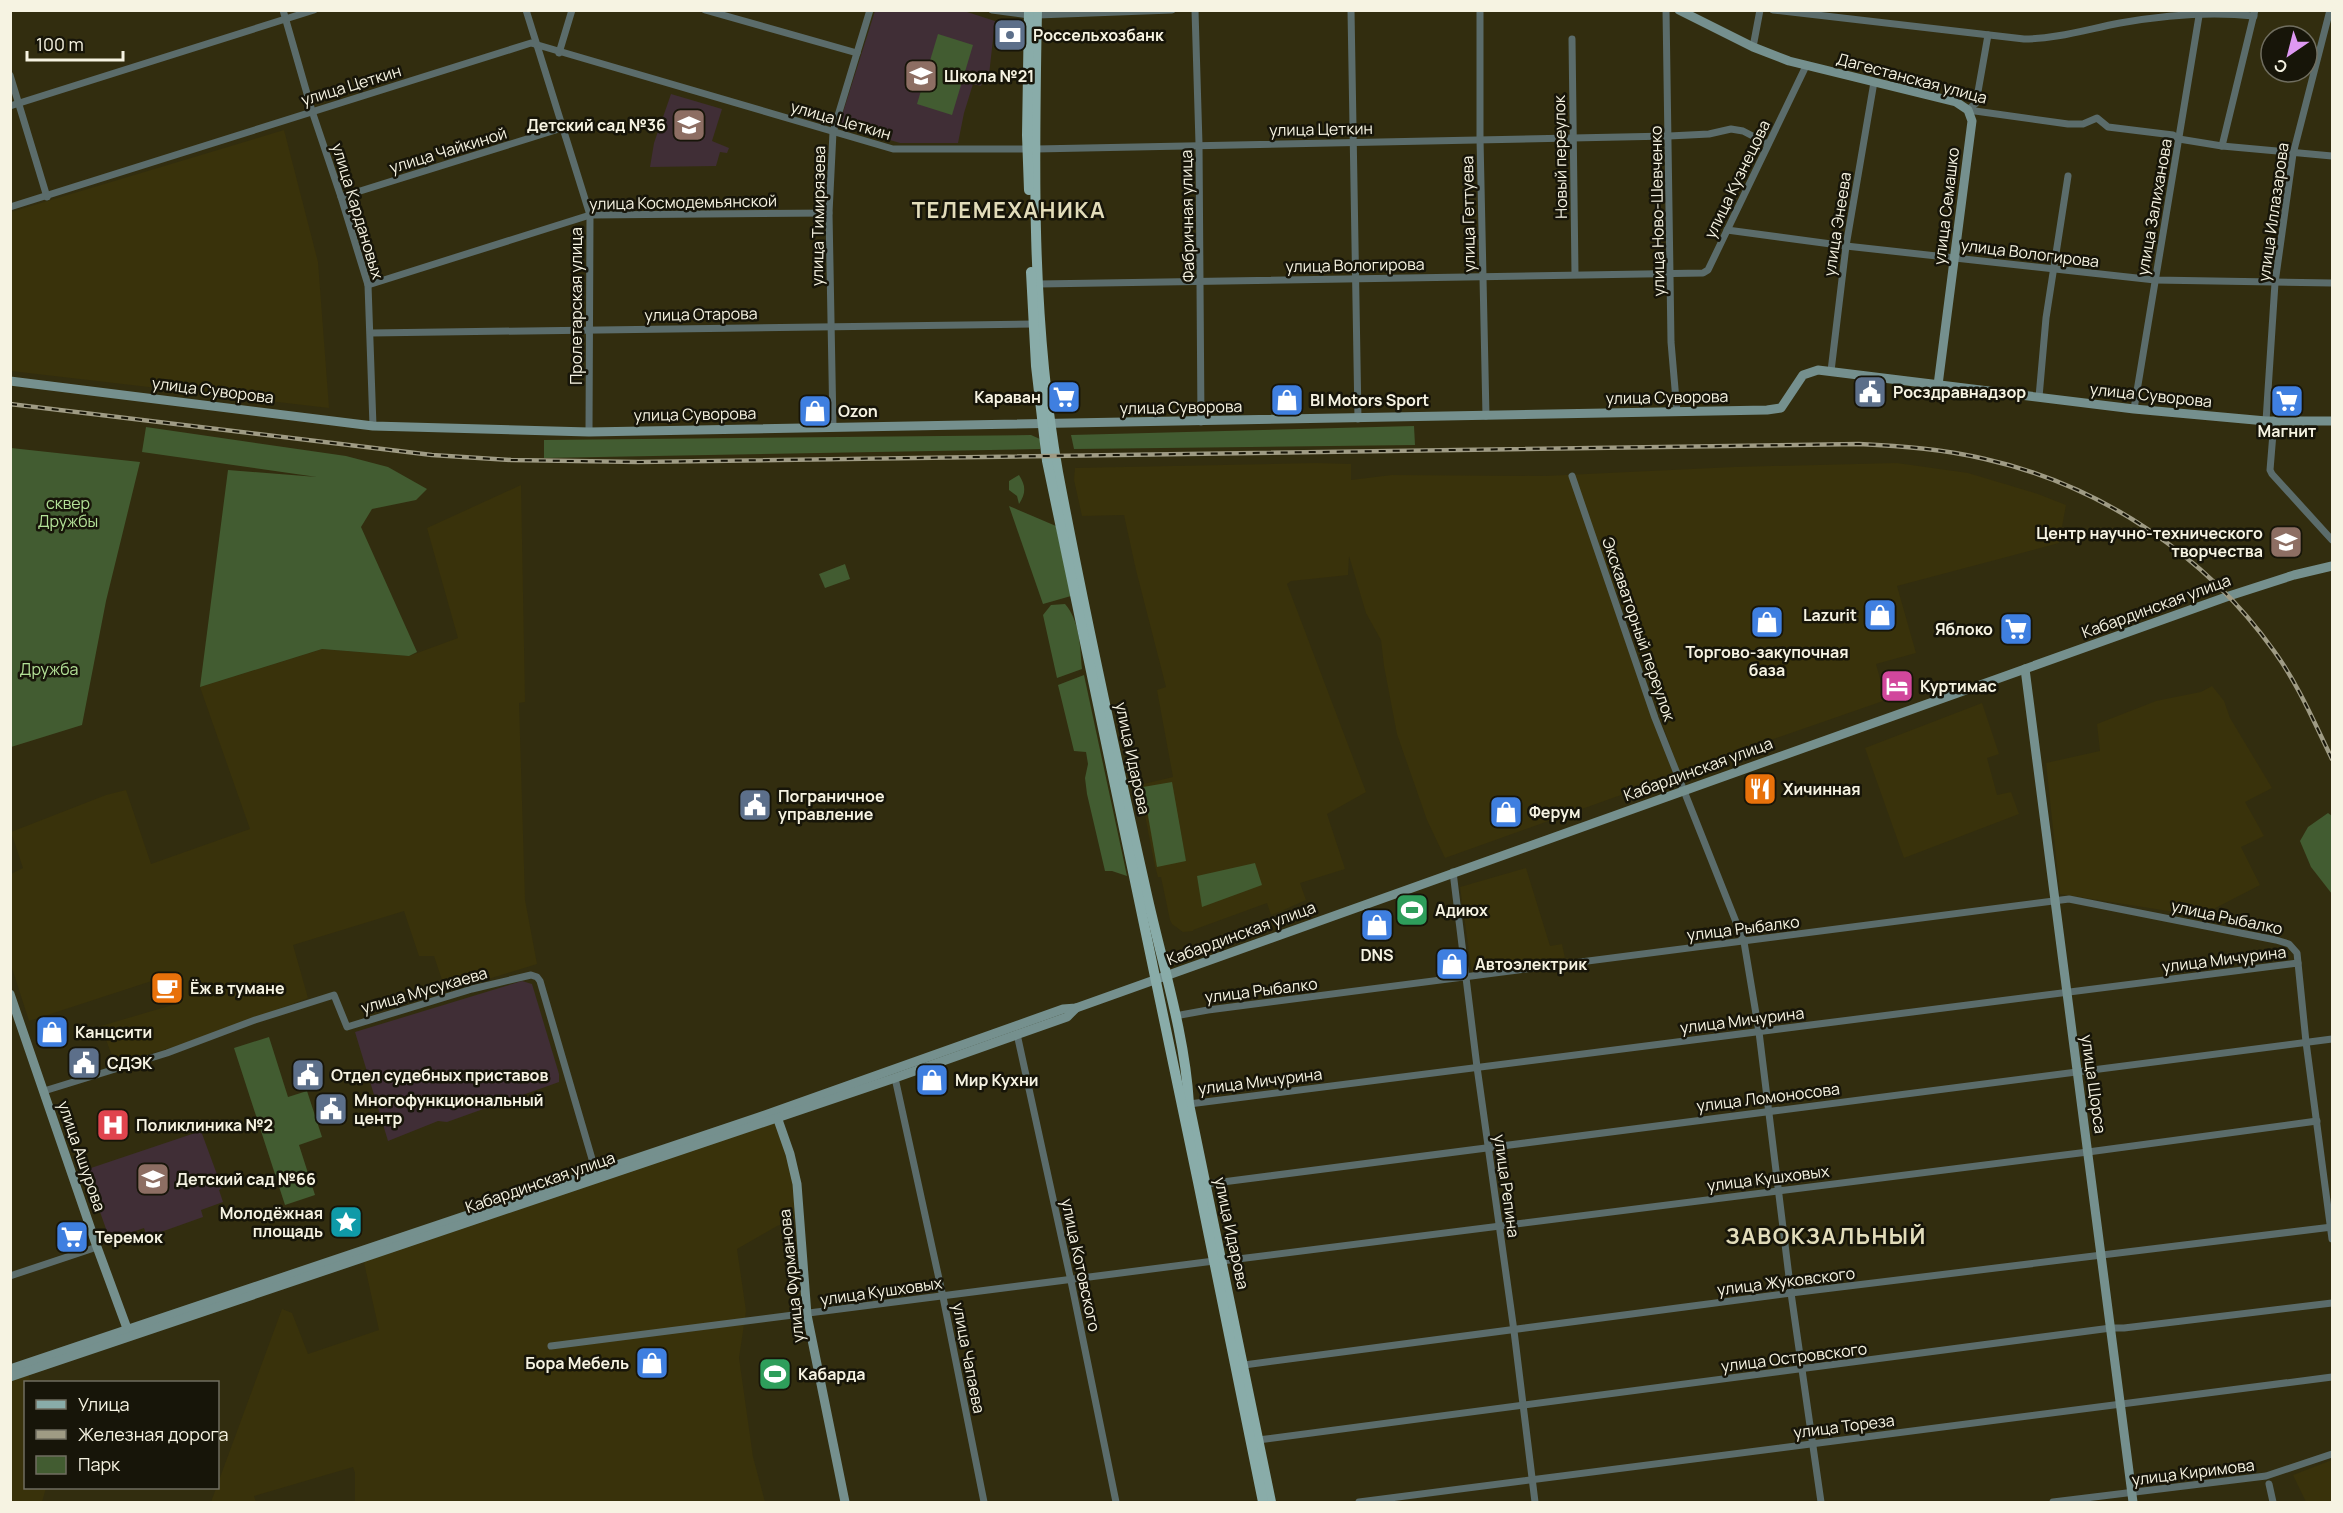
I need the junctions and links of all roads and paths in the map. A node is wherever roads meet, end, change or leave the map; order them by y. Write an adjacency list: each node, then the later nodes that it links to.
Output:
1 (283, 10): 20 (street, улица Кардановых)
2 (314, 10): 20 (street)
3 (526, 10): 23 (street, Пролетарская улица)
4 (572, 10): 25 (street)
5 (705, 10): 26 (street)
6 (870, 10): 26 (street, улица Тимирязева)
7 (992, 10): 18 (street)
8 (1172, 10): 18 (street)
9 (1195, 10): 41 (street, Фабричная улица)
10 (1351, 10): 40 (street)
11 (1479, 10): 39 (street, улица Геттуева)
12 (1666, 10): 36 (street, улица Ново-Шевченко)
13 (1679, 10): 24 (main road, Дагестанская улица)
14 (1760, 10): 24 (street)
15 (1773, 10): 21 (street)
16 (2330, 10): 45 (street, улица Иллазарова)
17 (2200, 12): 19 (street); 21 (street); 38 (street, улица Залиханова)
18 (1033, 13): 44 (main road, улица Идарова)
19 (2255, 13): 43 (street)
20 (286, 19): 30 (street); 33 (street, улица Кардановых)
21 (1988, 35): 32 (street, улица Семашко)
22 (1572, 39): 37 (street, Новый переулок)
23 (538, 44): 25 (street, улица Цеткин); 33 (street, улица Цеткин); 34 (street, Пролетарская улица)
24 (1753, 47): 27 (main road, Дагестанская улица)
25 (559, 53): 35 (street, улица Цеткин)
26 (857, 53): 35 (street, улица Тимирязева)
27 (1806, 66): 29 (main road, Дагестанская улица); 42 (street, улица Кузнецова)
28 (10, 75): 30 (street)
29 (1874, 82): 32 (main road, Дагестанская улица); 54 (street, улица Энеева)
30 (19, 103): 31 (street); 48 (street)
31 (10, 106)
32 (1968, 110): 38 (street, Дагестанская улица); 55 (main road, улица Семашко)
33 (312, 111): 48 (street, улица Цеткин); 49 (street, улица Кардановых)
34 (562, 128): 49 (street, улица Чайкиной); 52 (street, Пролетарская улица)
35 (833, 132): 44 (street, улица Цеткин); 51 (street, улица Тимирязева)
36 (1669, 136): 37 (street, улица Цеткин); 42 (street, улица Цеткин); 57 (street, улица Ново-Шевченко)
37 (1573, 138): 39 (street, улица Цеткин); 58 (street, Новый переулок)
38 (2179, 139): 43 (street); 61 (street, улица Залиханова)
39 (1480, 140): 40 (street, улица Цеткин); 59 (street, улица Геттуева)
40 (1355, 142): 41 (street, улица Цеткин); 60 (street)
41 (1199, 144): 44 (street, улица Цеткин); 62 (street, Фабричная улица)
42 (1768, 144): 53 (street, улица Кузнецова)
43 (2222, 147): 45 (street)
44 (1032, 149): 65 (main road, улица Идарова); 67 (main road, улица Идарова)
45 (2293, 154): 46 (street); 63 (street, улица Иллазарова)
46 (2332, 156)
47 (2068, 176): 56 (street)
48 (47, 197): 50 (street, улица Цеткин)
49 (341, 197): 66 (street, улица Кардановых)
50 (10, 207)
51 (829, 213): 52 (street, улица Космодемьянской); 68 (street, улица Тимирязева)
52 (590, 215): 66 (street, улица Космодемьянской); 69 (street, Пролетарская улица)
53 (1727, 230): 54 (street, улица Вологирова); 57 (street, улица Кузнецова)
54 (1846, 246): 55 (street, улица Вологирова); 71 (street, улица Энеева)
55 (1954, 258): 56 (street, улица Вологирова); 73 (main road, улица Семашко)
56 (2054, 270): 61 (street, улица Вологирова); 74 (street)
57 (1672, 272): 58 (street, улица Вологирова); 76 (street, улица Ново-Шевченко)
58 (1575, 274): 59 (street, улица Вологирова)
59 (1483, 276): 60 (street, улица Вологирова); 77 (street, улица Геттуева)
60 (1354, 278): 62 (street, улица Вологирова); 78 (street)
61 (2155, 280): 63 (street, улица Вологирова); 75 (street, улица Залиханова)
62 (1201, 281): 65 (street, улица Вологирова); 81 (street, Фабричная улица)
63 (2275, 283): 64 (street, улица Вологирова); 79 (street, улица Иллазарова)
64 (2332, 283)
65 (1039, 284): 82 (main road, улица Идарова)
66 (368, 285): 70 (street, улица Кардановых)
67 (1033, 324): 68 (street, улица Отарова); 82 (main road, улица Идарова)
68 (831, 326): 69 (street, улица Отарова); 84 (street, улица Тимирязева)
69 (590, 329): 70 (street, улица Отарова); 85 (street, Пролетарская улица)
70 (371, 333): 83 (street, улица Кардановых)
71 (1831, 371): 73 (main road, улица Суворова); 76 (main road, улица Суворова)
72 (10, 381): 83 (main road, улица Суворова)
73 (1938, 385): 74 (main road, улица Суворова)
74 (2038, 397): 75 (main road, улица Суворова)
75 (2134, 409): 79 (main road, улица Суворова)
76 (1677, 412): 77 (main road, улица Суворова)
77 (1486, 416): 78 (main road, улица Суворова)
78 (1358, 419): 81 (main road, улица Суворова)
79 (2270, 421): 80 (main road, улица Суворова); 87 (street, улица Иллазарова)
80 (2332, 421)
81 (1201, 422): 82 (main road, улица Суворова)
82 (1046, 424): 84 (main road, улица Суворова); 96 (main road, улица Идарова)
83 (373, 426): 85 (main road, улица Суворова)
84 (833, 427): 85 (main road, улица Суворова)
85 (589, 432)
86 (1572, 476): 90 (street, Экскаваторный переулок)
87 (2332, 540)
88 (2332, 566): 89 (main road, Кабардинская улица)
89 (2025, 669): 90 (main road, Кабардинская улица); 92 (main road, улица Щорса)
90 (1683, 791): 91 (main road, Кабардинская улица); 93 (street, Экскаваторный переулок)
91 (1453, 872): 95 (street, улица Репина); 96 (main road, Кабардинская улица)
92 (2055, 902): 93 (street, улица Рыбалко); 94 (street, улица Рыбалко); 97 (main road, улица Щорса)
93 (1744, 942): 95 (street, улица Рыбалко); 101 (street, Экскаваторный переулок)
94 (2298, 963): 97 (street, улица Мичурина); 104 (street)
95 (1467, 977): 100 (street, улица Рыбалко); 105 (street, улица Репина)
96 (1160, 978): 99 (main road, Кабардинская улица); 100 (main road, улица Идарова); 124 (main road, улица Идарова)
97 (2067, 992): 101 (street, улица Мичурина); 106 (main road, улица Щорса)
98 (10, 994): 108 (main road, улица Ашурова)
99 (1076, 1008): 102 (main road, Кабардинская улица); 111 (main road, Кабардинская улица)
100 (1175, 1016): 109 (main road, улица Идарова)
101 (1759, 1032): 105 (street, улица Мичурина); 110 (street, Экскаваторный переулок)
102 (1017, 1034): 107 (main road, Кабардинская улица); 126 (street, улица Котовского)
103 (2332, 1040): 104 (street, улица Ломоносова)
104 (2306, 1042): 106 (street, улица Ломоносова); 112 (street)
105 (1477, 1067): 109 (street, улица Мичурина); 113 (street, улица Репина)
106 (2077, 1072): 110 (street, улица Ломоносова); 114 (main road, улица Щорса)
107 (895, 1078): 111 (main road, Кабардинская улица); 128 (street, улица Чапаева)
108 (44, 1091): 115 (street, улица Мусукаева); 122 (main road, улица Ашурова)
109 (1190, 1104): 117 (main road, улица Идарова)
110 (1768, 1110): 113 (street, улица Ломоносова); 118 (street, Экскаваторный переулок)
111 (776, 1114): 115 (main road, Кабардинская улица); 130 (main road, улица Фурманова)
112 (2317, 1120): 114 (street, улица Кушховых); 116 (street)
113 (1488, 1147): 117 (street, улица Ломоносова); 119 (street, улица Репина)
114 (2088, 1152): 118 (street, улица Кушховых); 123 (main road, улица Щорса)
115 (596, 1175): 133 (main road, Кабардинская улица)
116 (2329, 1176): 120 (street)
117 (1207, 1184): 124 (main road, улица Идарова)
118 (1779, 1190): 119 (street, улица Кушховых); 127 (street, Экскаваторный переулок)
119 (1498, 1226): 124 (street, улица Кушховых); 132 (street, улица Репина)
120 (2332, 1227): 121 (street); 123 (street, улица Жуковского)
121 (2332, 1239)
122 (97, 1247): 125 (street); 133 (main road, улица Ашурова)
123 (2100, 1256): 127 (street, улица Жуковского); 131 (main road, улица Щорса)
124 (1218, 1261): 126 (street, улица Кушховых); 135 (main road, улица Идарова); 151 (main road, улица Идарова)
125 (10, 1276)
126 (1071, 1281): 128 (street, улица Кушховых); 150 (street, улица Котовского)
127 (1791, 1293): 132 (street, улица Жуковского); 137 (street, Экскаваторный переулок)
128 (943, 1297): 130 (street, улица Кушховых); 149 (street, улица Чапаева)
129 (2332, 1303): 131 (street, улица Островского)
130 (807, 1315): 134 (street, улица Кушховых); 148 (main road, улица Фурманова)
131 (2111, 1328): 137 (street, улица Островского); 140 (main road, улица Щорса)
132 (1514, 1331): 135 (street, улица Жуковского); 141 (street, улица Репина)
133 (128, 1333): 136 (main road, Кабардинская улица); 138 (main road, Кабардинская улица)
134 (551, 1346)
135 (1244, 1365): 142 (main road, улица Идарова)
136 (10, 1369)
137 (1803, 1369): 141 (street, улица Островского); 143 (street, Экскаваторный переулок)
138 (10, 1377)
139 (2332, 1377): 140 (street, улица Тореза)
140 (2121, 1405): 143 (street, улица Тореза); 147 (main road, улица Щорса)
141 (1522, 1406): 142 (street, улица Островского); 145 (street, улица Репина)
142 (1258, 1440): 152 (main road, улица Идарова)
143 (1812, 1444): 145 (street, улица Тореза); 155 (street, Экскаваторный переулок)
144 (2332, 1454): 147 (street, улица Киримова)
145 (1532, 1480): 153 (street, улица Тореза); 154 (street, улица Репина)
146 (2269, 1484): 157 (street)
147 (2132, 1498): 156 (street, улица Киримова)
148 (845, 1503)
149 (984, 1503)
150 (1116, 1503)
151 (1263, 1503)
152 (1271, 1503)
153 (1359, 1503)
154 (1534, 1503)
155 (1821, 1503)
156 (2053, 1503)
157 (2273, 1503)

